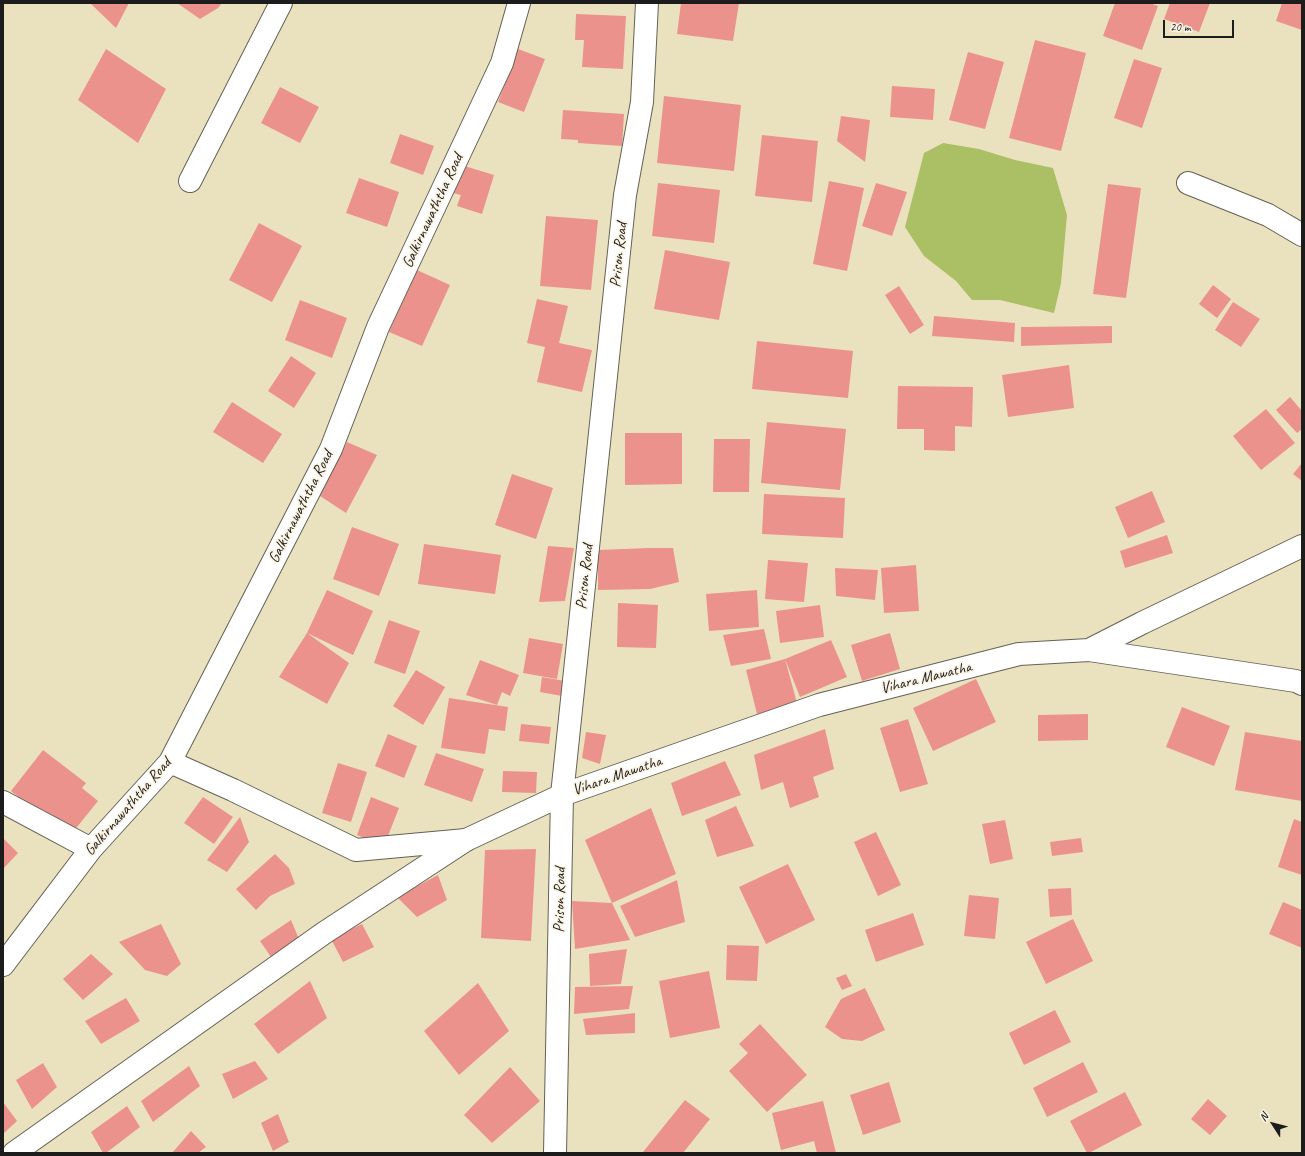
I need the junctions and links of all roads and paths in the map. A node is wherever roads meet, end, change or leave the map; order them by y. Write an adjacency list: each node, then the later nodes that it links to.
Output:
1 (281, 3): 4 (street)
2 (519, 3): 10 (street, Galkirnawaththa Road)
3 (647, 3): 11 (street, Prison Road)
4 (190, 181)
5 (1188, 183): 6 (street)
6 (1302, 235)
7 (1302, 546): 8 (street)
8 (1089, 650): 9 (street, Vihara Mawatha); 11 (street, Vihara Mawatha)
9 (1302, 684)
10 (170, 762): 13 (street); 14 (street, Galkirnawaththa Road)
11 (562, 795): 13 (street); 17 (street, Prison Road)
12 (3, 802): 14 (street)
13 (466, 840): 16 (street)
14 (91, 849): 15 (street, Galkirnawaththa Road)
15 (3, 965)
16 (14, 1153)
17 (555, 1153)

